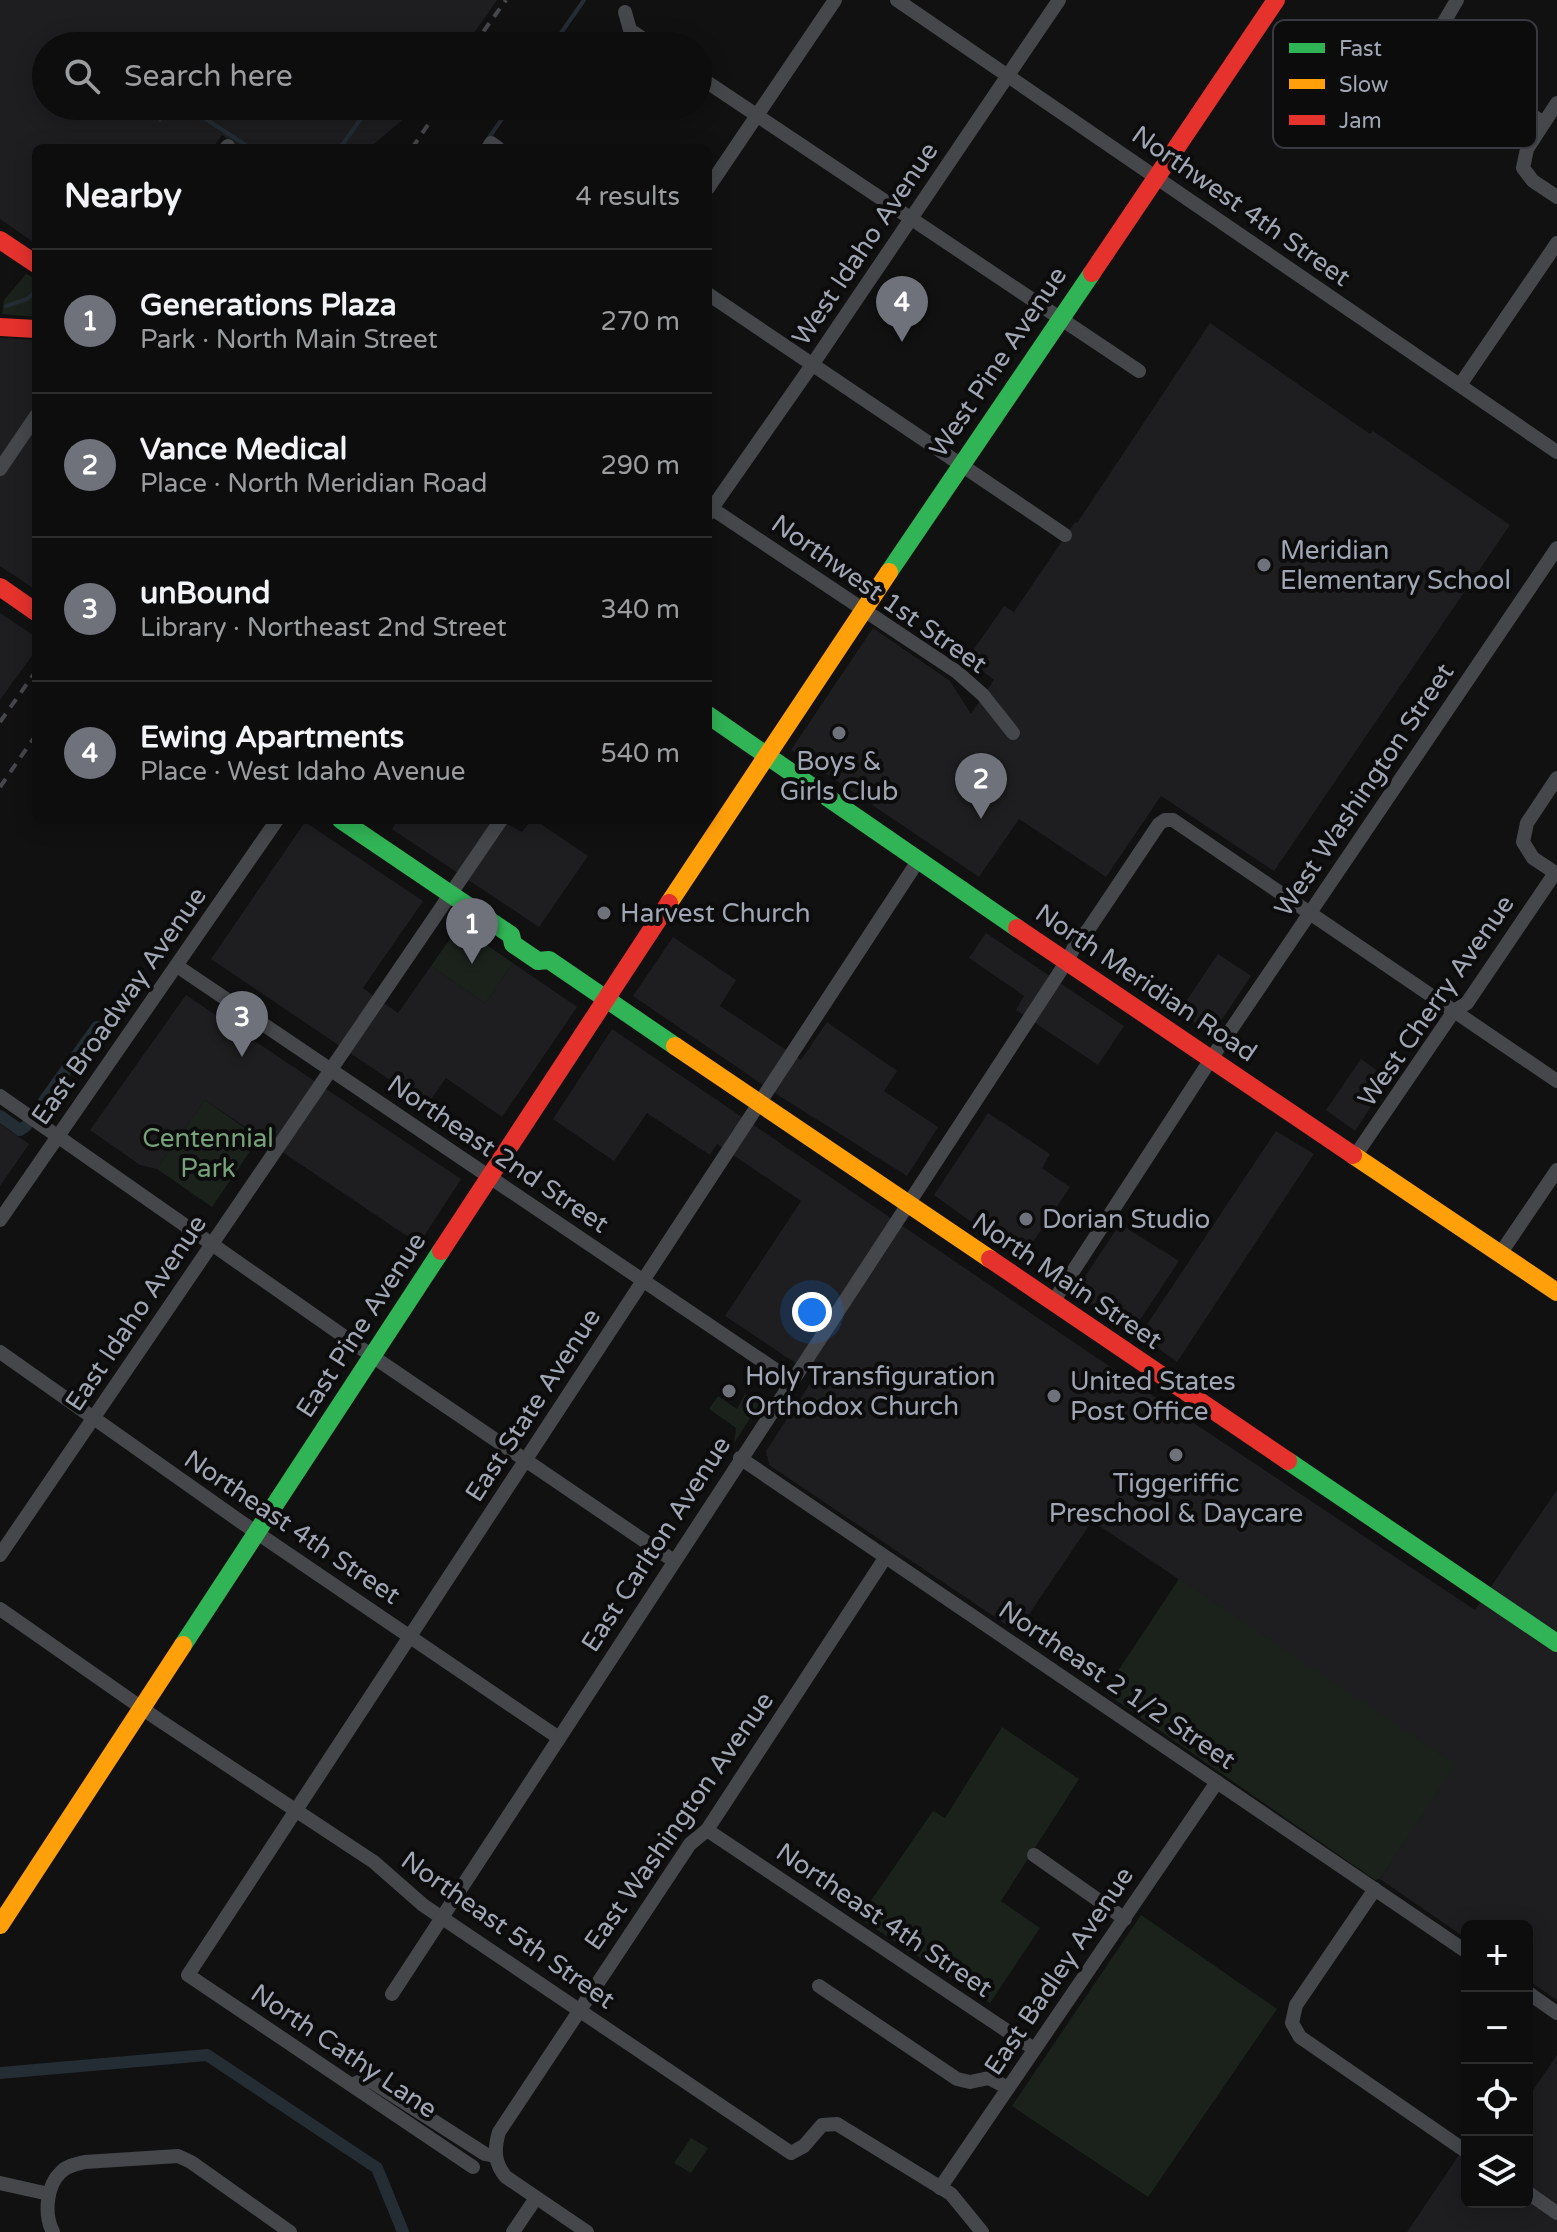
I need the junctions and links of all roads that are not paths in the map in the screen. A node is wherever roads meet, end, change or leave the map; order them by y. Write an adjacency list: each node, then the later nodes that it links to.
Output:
1 (835, 0): 12 (street)
2 (897, 0): 9 (street, Northwest 4th Street)
3 (1059, 0): 9 (street, West Idaho Avenue)
4 (1276, 0): 17 (street, West Pine Avenue)
5 (1457, 0): 7 (street)
6 (625, 12): 8 (street)
7 (1444, 20)
8 (633, 32)
9 (1008, 76): 17 (street, Northwest 4th Street); 20 (street, West Idaho Avenue)
10 (712, 85): 12 (street)
11 (1557, 103): 14 (street)
12 (757, 116): 18 (street); 20 (street)
13 (1537, 119): 14 (street)
14 (1543, 123): 15 (street)
15 (1537, 133)
16 (1528, 148): 19 (street)
17 (1156, 176): 25 (street, West Pine Avenue); 30 (street, Northwest 4th Street)
18 (712, 182)
19 (1557, 197)
20 (910, 220): 25 (street); 28 (street, West Idaho Avenue)
21 (0, 240): 23 (street)
22 (1557, 243): 30 (street)
23 (32, 261)
24 (712, 297): 28 (street)
25 (1060, 318): 29 (street); 33 (street, West Pine Avenue)
26 (0, 327): 27 (street)
27 (32, 329)
28 (812, 365): 33 (street); 35 (street, West Idaho Avenue)
29 (1139, 371)
30 (1460, 385): 32 (street, Northwest 4th Street)
31 (32, 422): 34 (street)
32 (1557, 452)
33 (960, 465): 37 (street); 41 (street, West Pine Avenue)
34 (0, 469)
35 (712, 505)
36 (712, 511): 41 (street, Northwest 1st Street)
37 (1065, 535)
38 (1557, 548): 52 (street, West Washington Street)
39 (0, 587): 40 (street)
40 (32, 609)
41 (862, 610): 43 (street, Northwest 1st Street); 44 (street, West Pine Avenue)
42 (712, 718): 44 (street, North Meridian Road)
43 (1013, 733)
44 (765, 755): 49 (street, North Meridian Road); 55 (street, East Pine Avenue)
45 (1557, 778): 50 (street)
46 (274, 824): 54 (street, East Broadway Avenue)
47 (347, 824): 51 (street, North Main Street)
48 (498, 824): 51 (street, East Idaho Avenue)
49 (918, 861): 53 (street, North Meridian Road); 61 (street, East State Avenue)
50 (1556, 873): 56 (street, West Cherry Avenue)
51 (450, 894): 55 (street, North Main Street); 58 (street, East Idaho Avenue)
52 (1310, 913): 53 (street, East Carlton Avenue); 56 (street); 57 (street, West Washington Street)
53 (1067, 961): 57 (street, North Meridian Road); 66 (street, East Carlton Avenue)
54 (177, 966): 58 (street, Northeast 2nd Street); 62 (street, East Broadway Avenue)
55 (606, 999): 61 (street, North Main Street); 65 (street, East Pine Avenue)
56 (1454, 1011): 59 (street); 63 (street, West Cherry Avenue)
57 (1211, 1059): 63 (street, North Meridian Road); 72 (street)
58 (331, 1069): 65 (street, Northeast 2nd Street); 68 (street, East Idaho Avenue)
59 (1557, 1081)
60 (0, 1096): 62 (street)
61 (760, 1103): 66 (street, North Main Street); 70 (street, East State Avenue)
62 (58, 1137): 67 (street, East Broadway Avenue); 68 (street)
63 (1355, 1156): 69 (street, North Meridian Road)
64 (1557, 1170): 69 (street)
65 (489, 1177): 70 (street, Northeast 2nd Street); 74 (street, East Pine Avenue)
66 (908, 1204): 72 (street, North Main Street); 75 (street, East Carlton Avenue)
67 (0, 1220)
68 (211, 1245): 74 (street); 76 (street, East Idaho Avenue)
69 (1500, 1254): 71 (street, North Meridian Road)
70 (643, 1281): 75 (street, Northeast 2nd Street); 78 (street, East State Avenue)
71 (1557, 1292)
72 (1053, 1302): 85 (street, North Main Street)
73 (0, 1352): 76 (street, Northeast 4th Street)
74 (372, 1356): 78 (street); 79 (street, East Pine Avenue)
75 (792, 1381): 77 (street, East Carlton Avenue)
76 (93, 1418): 79 (street, Northeast 4th Street); 80 (street, East Idaho Avenue)
77 (740, 1458): 81 (street, Northeast 2 1/2 Street); 82 (street, East Carlton Avenue)
78 (525, 1461): 82 (street); 84 (street, East State Avenue)
79 (256, 1532): 84 (street, Northeast 4th Street); 86 (street, East Pine Avenue)
80 (0, 1555)
81 (885, 1558): 88 (street, Northeast 2 1/2 Street); 90 (street, East Washington Avenue)
82 (674, 1561): 87 (street, East Carlton Avenue)
83 (0, 1609): 86 (street, Northeast 5th Street)
84 (411, 1637): 87 (street, Northeast 4th Street); 89 (street, East State Avenue)
85 (1557, 1643)
86 (142, 1708): 89 (street, Northeast 5th Street); 95 (street, East Pine Avenue)
87 (559, 1738): 93 (street, East Carlton Avenue)
88 (1217, 1782): 92 (street, Northeast 2 1/2 Street); 94 (street, East Badley Avenue)
89 (296, 1812): 93 (street, Northeast 5th Street); 97 (street, East State Avenue)
90 (707, 1830): 101 (street, East Washington Avenue); 103 (street, Northeast 4th Street)
91 (1034, 1855): 94 (street)
92 (1375, 1889): 96 (street, Northeast 2 1/2 Street); 106 (street)
93 (442, 1917): 99 (street, East Carlton Avenue); 101 (street, Northeast 5th Street)
94 (1125, 1919): 103 (street, East Badley Avenue)
95 (0, 1925)
96 (1461, 1948)
97 (188, 1975): 104 (street, North Cathy Lane)
98 (819, 1986): 105 (street)
99 (392, 1994)
100 (1533, 1996): 102 (street)
101 (579, 2011): 107 (street, East Washington Avenue); 110 (street, Northeast 5th Street)
102 (1557, 2013)
103 (1034, 2049): 105 (street, East Badley Avenue)
104 (352, 2085): 107 (street); 108 (street, North Cathy Lane)
105 (1008, 2088): 110 (street, East Badley Avenue)
106 (1461, 2148)
107 (495, 2156): 113 (street)
108 (473, 2167)
109 (0, 2183): 111 (street)
110 (940, 2188): 119 (street, Northeast 5th Street)
111 (49, 2194): 115 (street); 116 (street)
112 (1533, 2196): 114 (street)
113 (536, 2198): 117 (street); 118 (street)
114 (1557, 2213)
115 (53, 2232)
116 (290, 2232)
117 (513, 2232)
118 (587, 2232)
119 (982, 2232)

